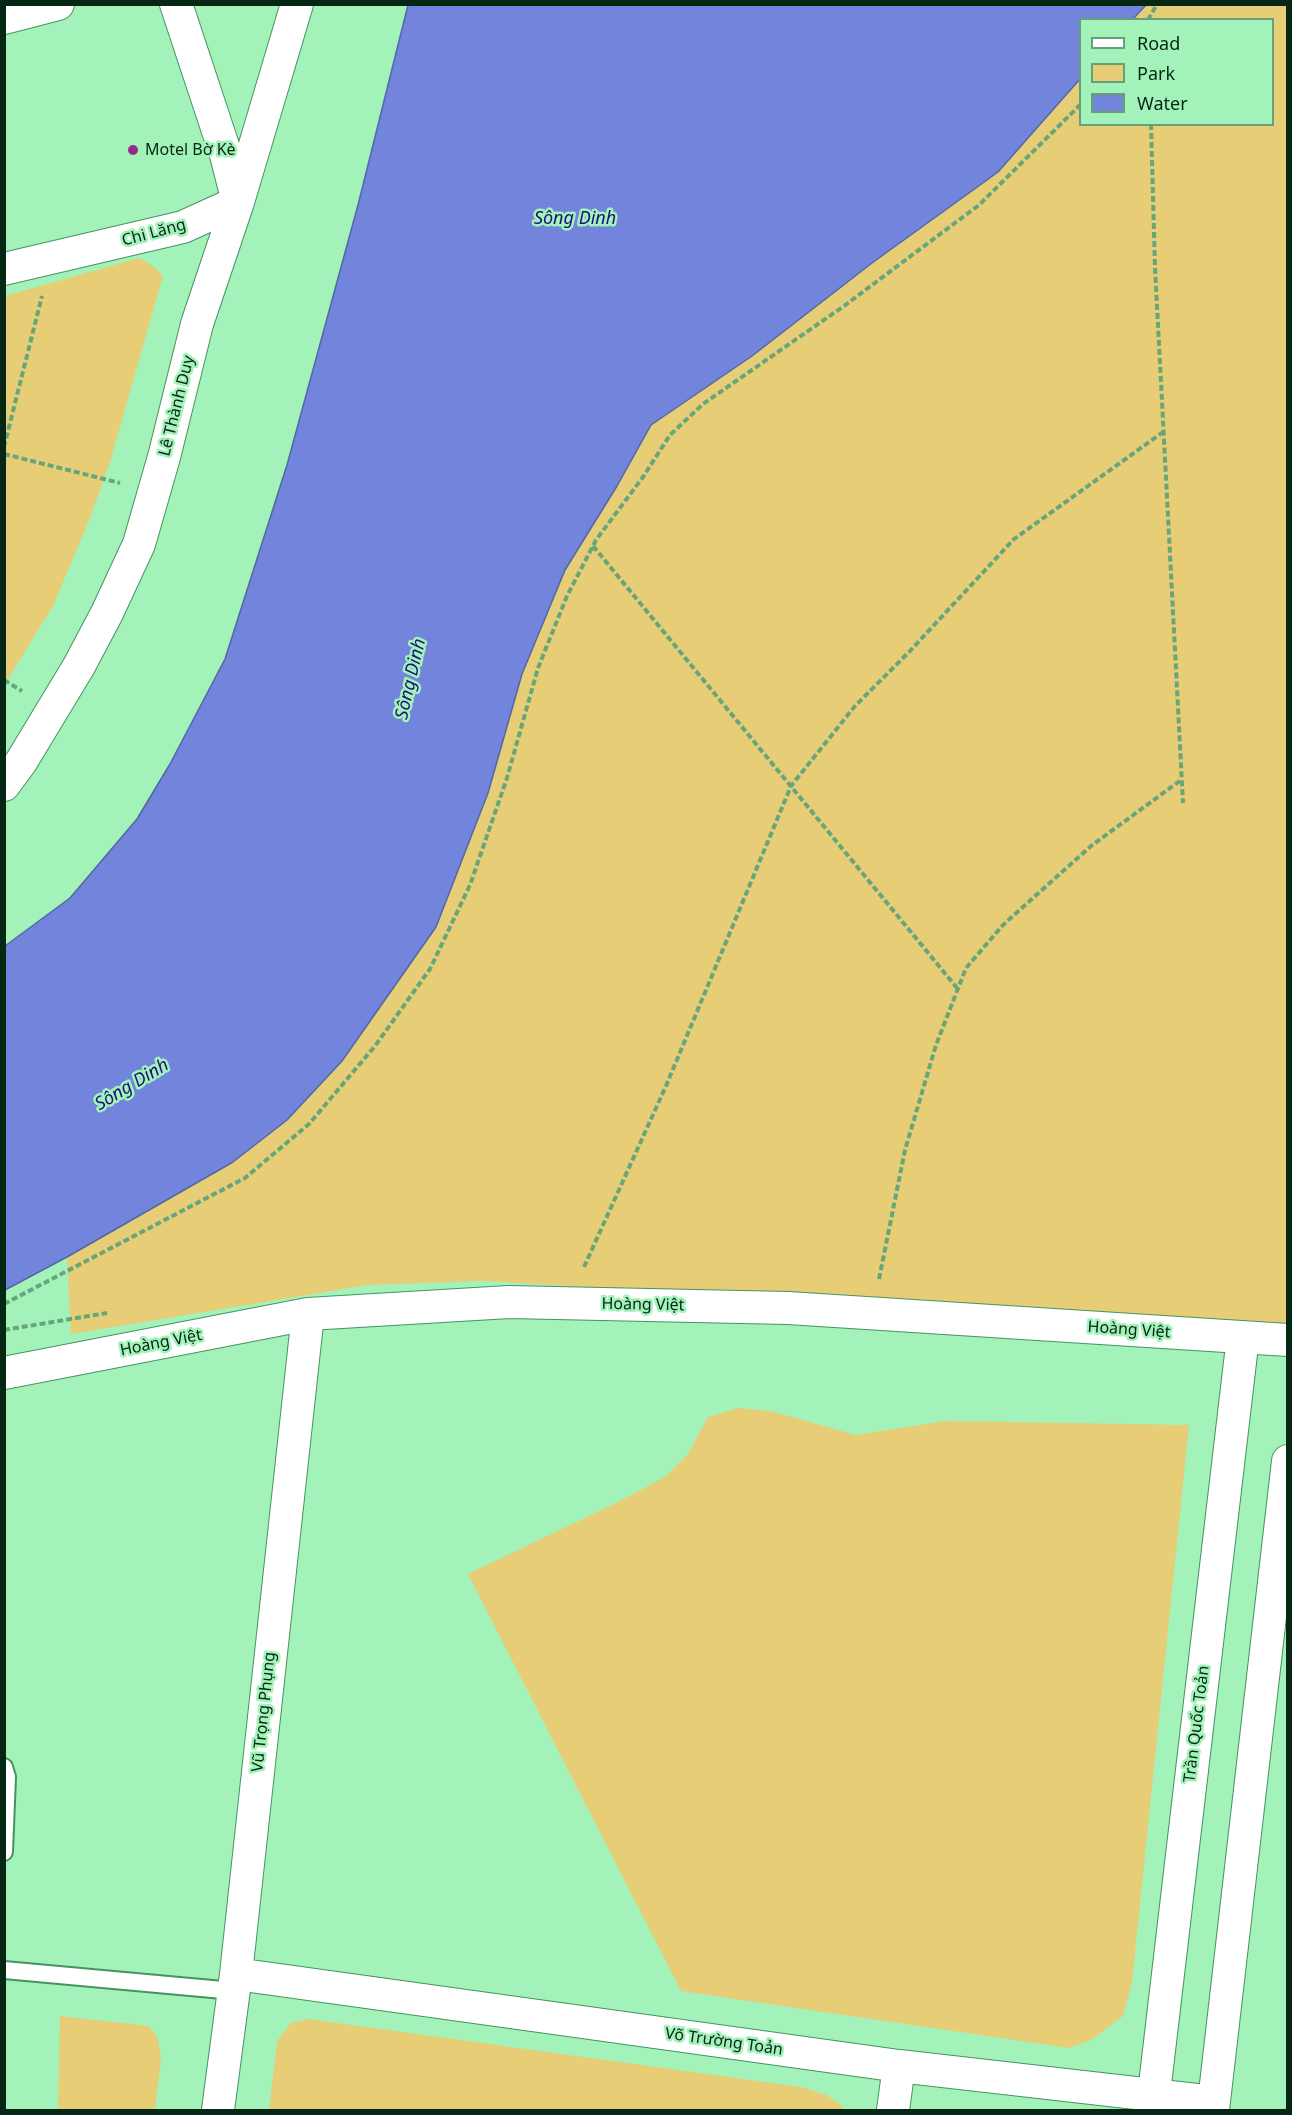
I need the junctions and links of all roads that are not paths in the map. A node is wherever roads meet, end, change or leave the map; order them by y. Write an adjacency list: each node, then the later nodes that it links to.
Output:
1 (58, 4): 4 (street)
2 (176, 4): 5 (street)
3 (297, 4): 5 (street, Lê Thành Duy)
4 (4, 18)
5 (238, 202): 6 (street, Chi Lăng); 7 (street, Lê Thành Duy)
6 (4, 268)
7 (4, 784)
8 (308, 1314): 9 (street, Hoàng Việt); 11 (street, Hoàng Việt); 16 (street, Vũ Trọng Phụng)
9 (1243, 1337): 10 (street, Hoàng Việt); 18 (street, Trần Quốc Toản)
10 (1287, 1340)
11 (4, 1373)
12 (1287, 1461): 19 (street)
13 (4, 1767): 14 (lane)
14 (4, 1852)
15 (4, 1970): 16 (lane)
16 (235, 1982): 17 (street, Võ Trường Toản); 20 (street, Vũ Trọng Phụng)
17 (899, 2066): 18 (street, Võ Trường Toản); 21 (street)
18 (1153, 2102): 19 (street, Võ Trường Toản)
19 (1213, 2106)
20 (218, 2110)
21 (893, 2110)

